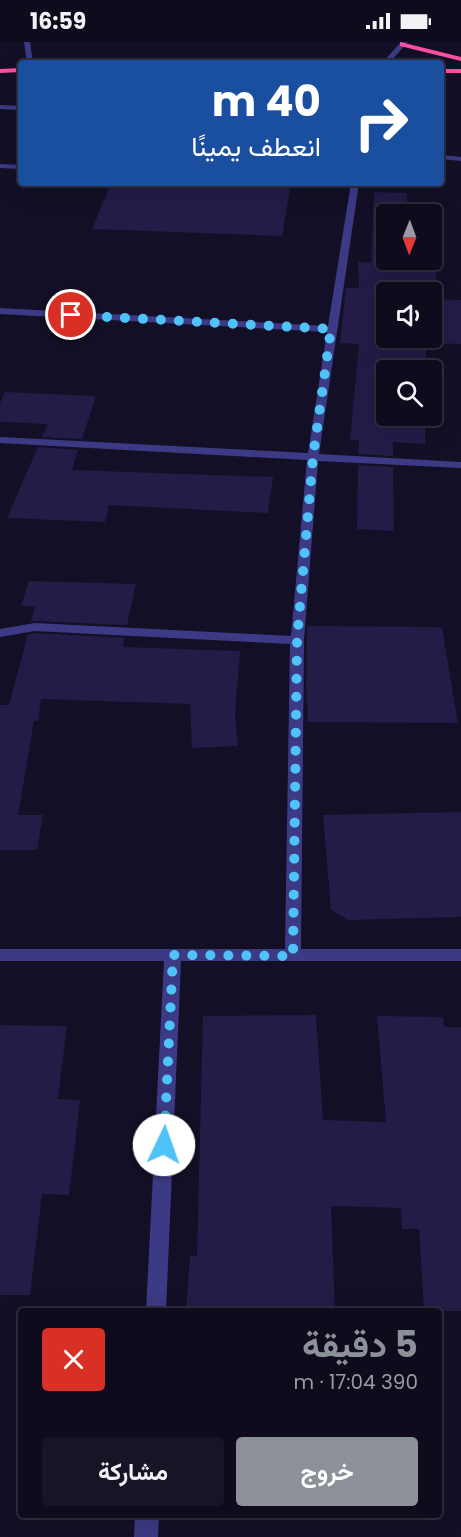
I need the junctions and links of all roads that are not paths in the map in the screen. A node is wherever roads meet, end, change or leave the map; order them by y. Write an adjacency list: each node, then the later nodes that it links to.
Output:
1 (27, 42): 4 (street)
2 (404, 43): 3 (highway); 5 (street)
3 (461, 59)
4 (30, 60)
5 (388, 60)
6 (444, 64): 7 (highway)
7 (461, 65)
8 (18, 70): 9 (highway)
9 (0, 71)
10 (444, 71): 11 (highway)
11 (461, 71)
12 (18, 77): 13 (highway)
13 (0, 78)
14 (0, 107): 15 (street)
15 (18, 108)
16 (444, 157): 17 (street)
17 (461, 159)
18 (0, 166): 19 (street)
19 (18, 167)
20 (355, 186): 22 (street)
21 (0, 311): 22 (street)
22 (331, 329): 24 (street)
23 (0, 440): 24 (street)
24 (313, 457): 25 (street); 27 (street)
25 (461, 465)
26 (0, 633): 27 (street)
27 (297, 640): 31 (street)
28 (0, 955): 29 (street)
29 (173, 955): 31 (street); 32 (street)
30 (461, 955): 31 (street)
31 (293, 956)
32 (156, 1308)
33 (147, 1518): 34 (street)
34 (146, 1537)

